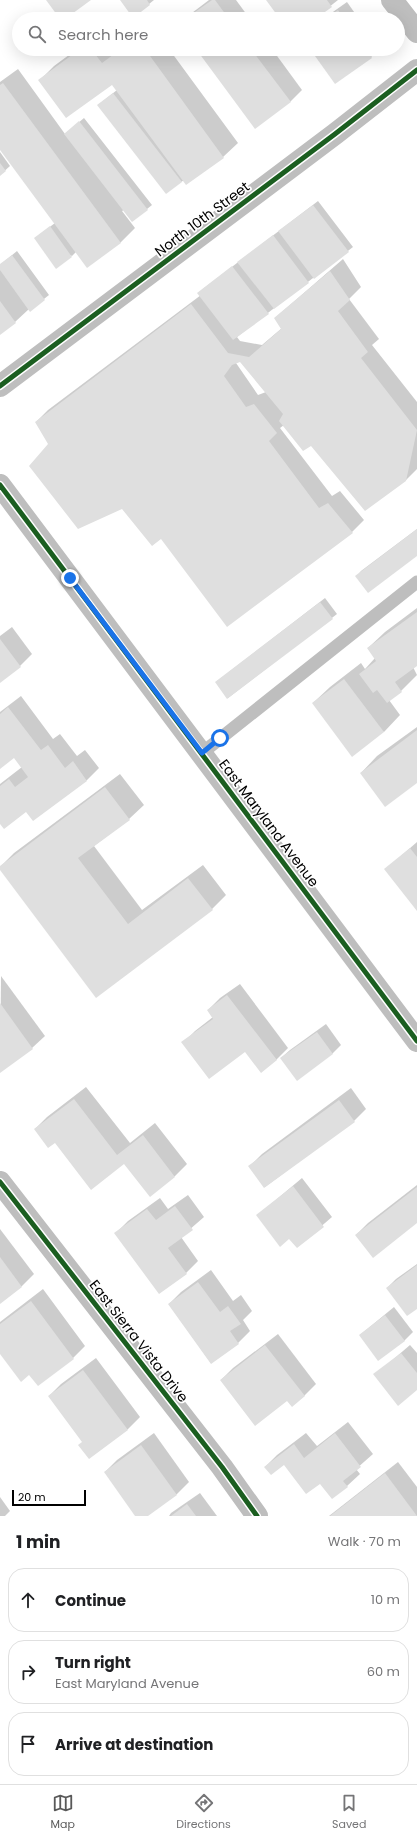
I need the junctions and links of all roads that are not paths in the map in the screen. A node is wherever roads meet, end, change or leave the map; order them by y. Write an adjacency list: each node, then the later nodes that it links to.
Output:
1 (392, 0): 2 (street)
2 (401, 12)
3 (405, 17): 4 (street)
4 (417, 32)
5 (417, 70): 6 (street, North 10th Street)
6 (0, 386)
7 (0, 484): 9 (street, East Maryland Avenue)
8 (417, 582): 9 (lane)
9 (202, 753): 10 (street, East Maryland Avenue)
10 (417, 1041)
11 (0, 1182): 12 (street, East Sierra Vista Drive)
12 (257, 1516)

